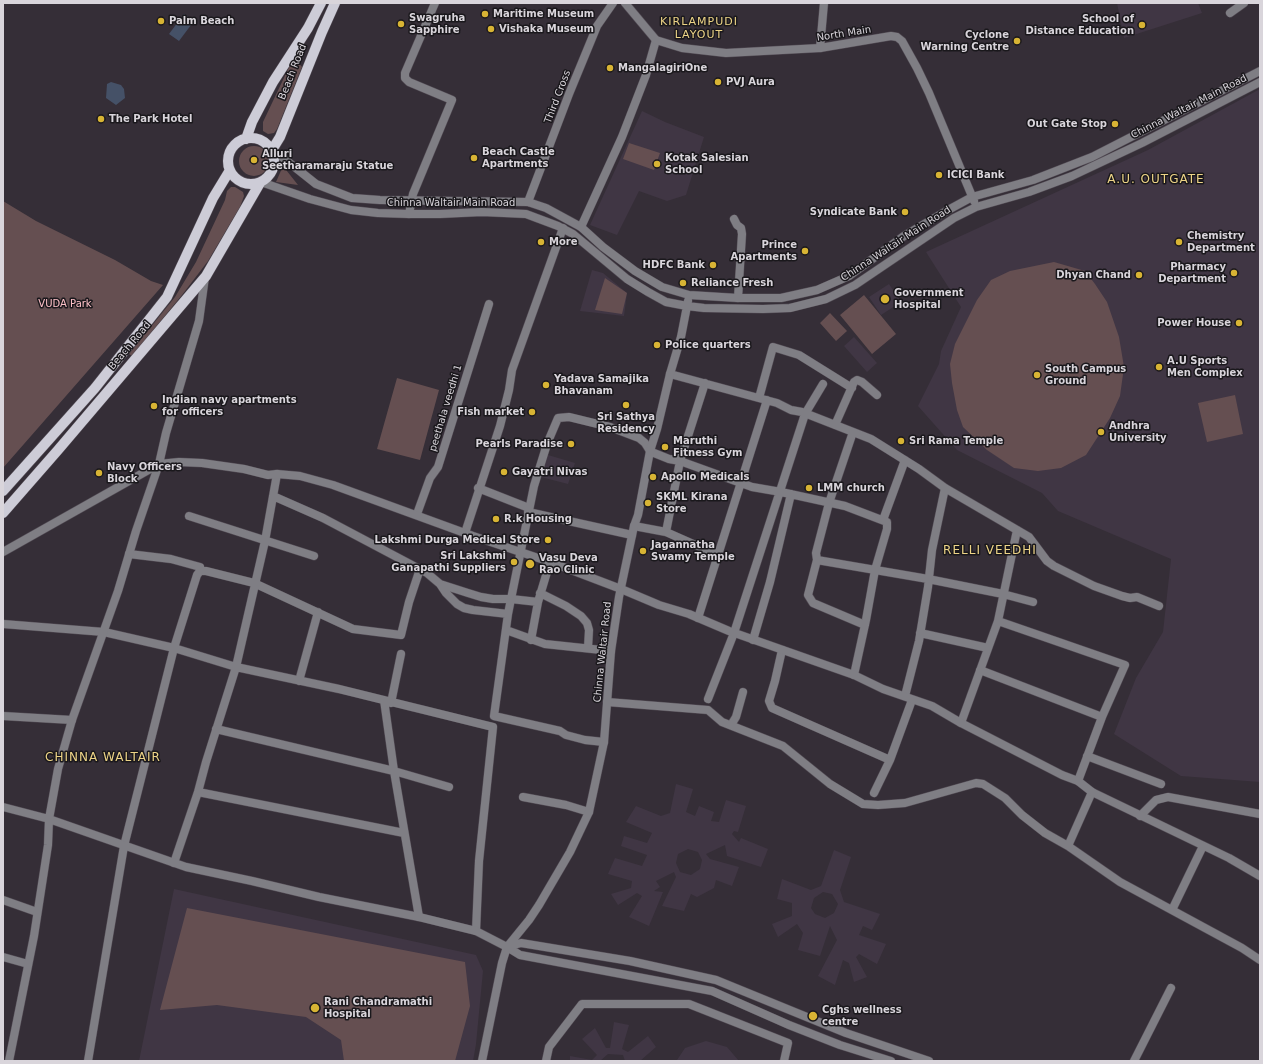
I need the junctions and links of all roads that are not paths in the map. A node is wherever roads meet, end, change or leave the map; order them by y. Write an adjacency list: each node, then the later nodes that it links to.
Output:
1 (321, 3): 13 (main road, Beach Road)
2 (335, 3): 14 (main road, Beach Road)
3 (435, 3): 18 (street)
4 (613, 3): 19 (street, Third Cross)
5 (624, 3): 9 (street)
6 (824, 3): 10 (street)
7 (1244, 3): 8 (street)
8 (1230, 13)
9 (656, 40): 10 (street, North Main); 23 (street)
10 (820, 48): 17 (street, North Main)
11 (1260, 71): 17 (street, Chinna Waltair Main Road)
12 (1260, 82): 20 (street, Chinna Waltair Main Road)
13 (246, 139): 14 (main road); 15 (main road)
14 (272, 152): 16 (main road); 18 (street, Chinna Waltair Main Road)
15 (230, 170): 16 (main road); 47 (main road, Beach Road)
16 (261, 183): 21 (street, Chinna Waltair Main Road); 25 (main road, Beach Road)
17 (972, 198): 20 (street, North Main); 27 (street, Chinna Waltair Main Road)
18 (411, 200): 19 (street, Chinna Waltair Main Road); 21 (street)
19 (528, 202): 23 (street, Chinna Waltair Main Road)
20 (976, 207): 29 (street, Chinna Waltair Main Road)
21 (409, 214): 24 (street, Chinna Waltair Main Road)
22 (734, 219): 27 (street)
23 (581, 227): 26 (street, Chinna Waltair Main Road)
24 (563, 228): 29 (street, Chinna Waltair Main Road); 45 (street)
25 (206, 276): 42 (street); 53 (main road, Beach Road)
26 (689, 295): 27 (street, Chinna Waltair Main Road); 29 (street, Chinna Waltair Road)
27 (738, 298)
28 (489, 304): 54 (street, peethala veedhi 1)
29 (687, 306): 30 (street, Chinna Waltair Road)
30 (670, 374): 31 (street); 39 (street, Chinna Waltair Road)
31 (705, 383): 35 (street); 41 (street)
32 (823, 384): 36 (street)
33 (852, 388): 34 (street); 35 (street); 37 (street)
34 (877, 395)
35 (763, 399): 36 (street); 44 (street)
36 (805, 414): 37 (street); 48 (street)
37 (835, 425): 38 (street)
38 (854, 432): 40 (street); 51 (street)
39 (650, 451): 41 (street); 52 (street); 57 (street, Chinna Waltair Road)
40 (905, 460): 46 (street); 56 (street)
41 (680, 461): 44 (street); 59 (street)
42 (159, 464): 43 (street); 63 (street); 65 (street)
43 (277, 474): 50 (street); 54 (street)
44 (740, 483): 48 (street); 66 (street)
45 (478, 488): 52 (street); 60 (street)
46 (945, 488): 58 (street); 73 (street)
47 (3, 491)
48 (781, 492): 49 (street); 91 (street)
49 (790, 494): 51 (street); 94 (street)
50 (273, 496): 62 (street); 71 (street)
51 (829, 503): 56 (street); 68 (street)
52 (529, 510): 61 (street); 64 (street)
53 (3, 513)
54 (417, 514): 60 (street)
55 (189, 516): 62 (street)
56 (883, 520): 72 (street)
57 (634, 526): 59 (street); 61 (street, Chinna Waltair Road)
58 (1016, 530): 78 (street); 82 (street)
59 (666, 532): 66 (street)
60 (465, 533): 64 (street)
61 (632, 535): 76 (street, Chinna Waltair Road)
62 (265, 541): 67 (street); 74 (street)
63 (3, 552)
64 (522, 552): 69 (street); 79 (street)
65 (129, 554): 70 (street); 90 (street)
66 (718, 555): 85 (street)
67 (314, 556)
68 (816, 560): 72 (street); 88 (street)
69 (550, 562): 76 (street); 77 (street)
70 (200, 567)
71 (420, 570): 75 (street); 83 (street)
72 (875, 570): 73 (street); 88 (street)
73 (928, 579): 78 (street); 92 (street)
74 (254, 583): 83 (street); 95 (street); 101 (street)
75 (440, 584): 79 (street); 84 (street)
76 (621, 589): 85 (street); 99 (street, Chinna Waltair Road)
77 (540, 593): 80 (street); 96 (street)
78 (1003, 594): 81 (street); 86 (street)
79 (511, 599): 80 (street); 84 (street)
80 (538, 602): 93 (street)
81 (1033, 602)
82 (1159, 606)
83 (318, 612): 104 (street)
84 (508, 614): 89 (street)
85 (698, 618): 91 (street)
86 (998, 621): 97 (street); 112 (street)
87 (3, 624): 90 (street)
88 (865, 626): 103 (street)
89 (506, 630): 93 (street); 111 (street)
90 (104, 632): 95 (street); 113 (street)
91 (734, 633): 94 (street); 107 (street)
92 (920, 633): 97 (street); 106 (street)
93 (531, 640): 96 (street)
94 (753, 640): 98 (street)
95 (174, 648): 101 (street); 135 (street)
96 (588, 648): 99 (street)
97 (988, 648): 102 (street)
98 (782, 650): 103 (street); 120 (street)
99 (611, 651): 109 (street, Chinna Waltair Road)
100 (401, 654): 108 (street)
101 (236, 667): 104 (street); 117 (street)
102 (980, 670): 112 (street); 114 (street)
103 (854, 675): 106 (street)
104 (299, 681): 108 (street)
105 (743, 692): 115 (street)
106 (908, 698): 114 (street); 120 (street)
107 (708, 699)
108 (387, 701): 116 (street); 121 (street)
109 (608, 702): 115 (street); 118 (street, Chinna Waltair Road)
110 (3, 716): 113 (street)
111 (494, 716): 116 (street); 118 (street)
112 (1102, 717): 119 (street)
113 (72, 720): 133 (street)
114 (961, 722): 122 (street)
115 (731, 725): 136 (street)
116 (493, 727): 144 (street)
117 (216, 729): 121 (street); 125 (street)
118 (604, 742): 130 (street, Chinna Waltair Road)
119 (1087, 756): 122 (street); 123 (street)
120 (890, 760): 127 (street)
121 (394, 771): 124 (street); 134 (street)
122 (1078, 781): 126 (street)
123 (1160, 784)
124 (449, 787)
125 (198, 792): 134 (street); 138 (street)
126 (1092, 792): 132 (street); 136 (street)
127 (874, 793)
128 (523, 797): 130 (street)
129 (3, 807): 133 (street)
130 (589, 812): 145 (street, Chinna Waltair Road)
131 (1260, 814): 132 (street)
132 (1140, 816): 137 (street)
133 (49, 819): 135 (street); 142 (street)
134 (404, 834): 143 (street)
135 (124, 846): 138 (street); 151 (street)
136 (1068, 846): 141 (street)
137 (1203, 846): 139 (street); 141 (street)
138 (174, 863): 143 (street)
139 (1260, 876)
140 (3, 900): 142 (street)
141 (1172, 910): 147 (street)
142 (37, 912): 148 (street)
143 (418, 917): 144 (street)
144 (476, 931): 145 (street)
145 (507, 947): 152 (street); 155 (street); 156 (street)
146 (3, 957): 148 (street)
147 (1260, 960)
148 (28, 964): 150 (street)
149 (1171, 988): 157 (street)
150 (9, 1061)
151 (88, 1061)
152 (482, 1061)
153 (546, 1061): 154 (street)
154 (784, 1061)
155 (890, 1061)
156 (929, 1061)
157 (1134, 1061)

